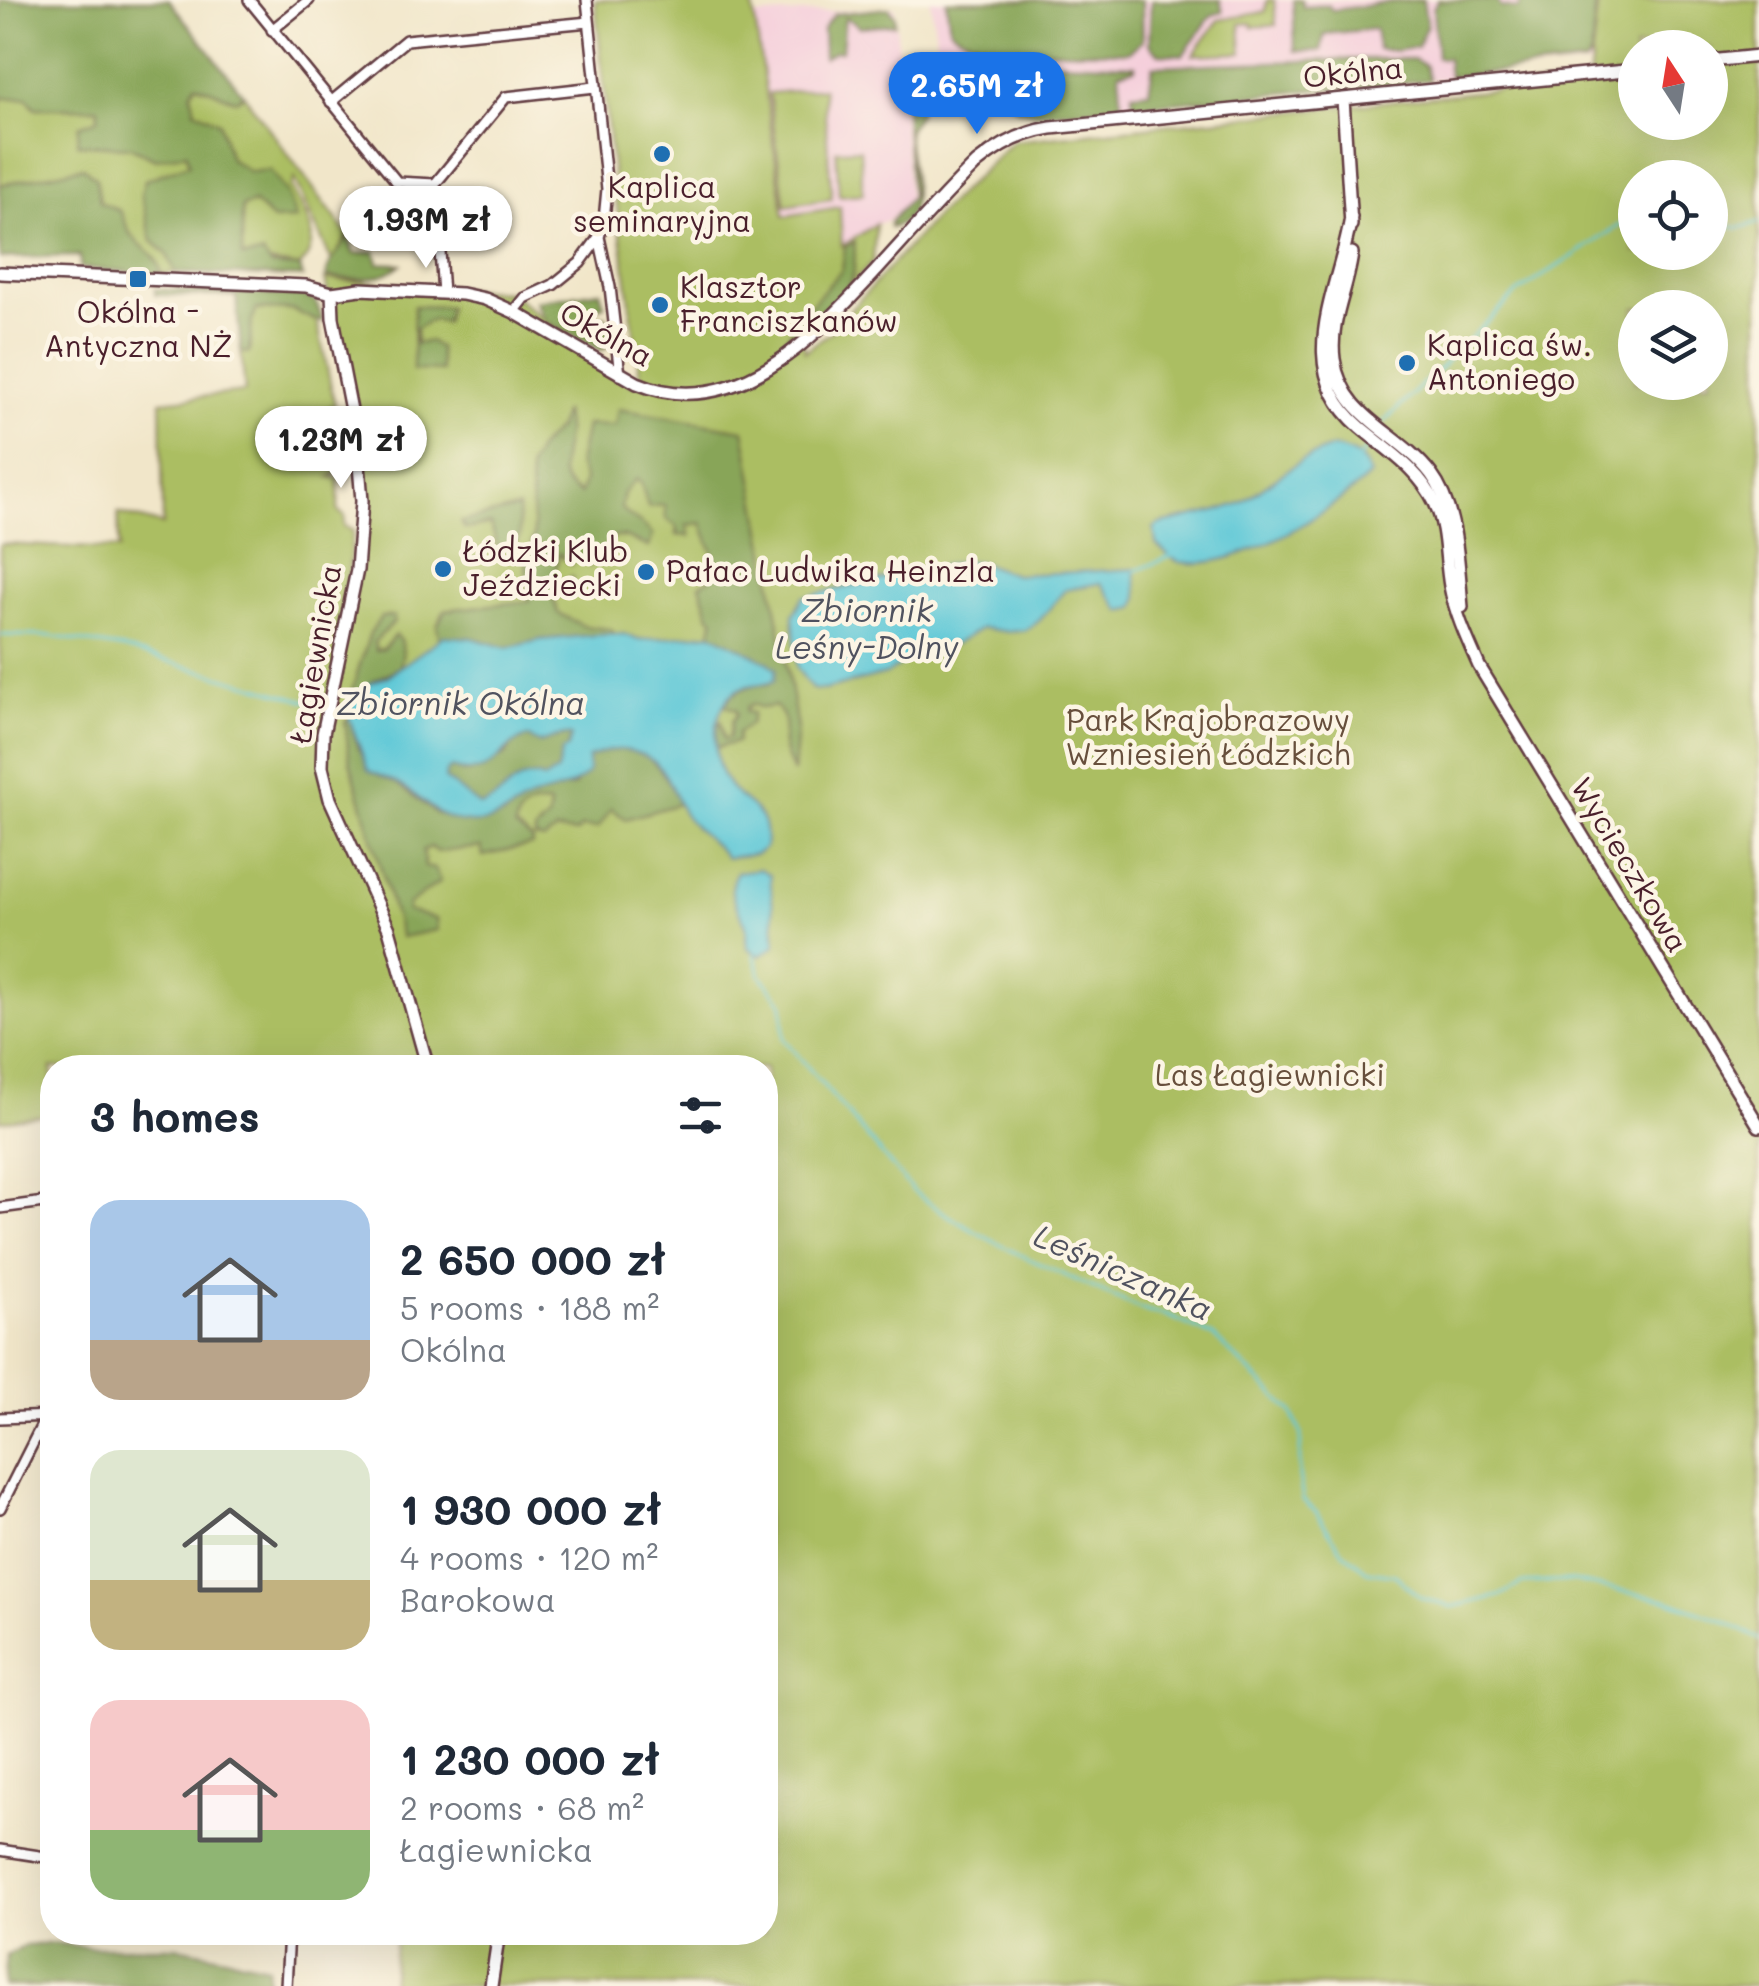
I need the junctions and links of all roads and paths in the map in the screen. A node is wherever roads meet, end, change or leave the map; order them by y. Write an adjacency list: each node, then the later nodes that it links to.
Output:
1 (248, 0): 5 (street)
2 (309, 0): 5 (street)
3 (587, 0): 4 (street)
4 (589, 22): 9 (street); 11 (street)
5 (272, 30): 11 (street)
6 (1759, 56): 7 (street)
7 (1728, 59)
8 (1618, 72): 10 (street, Okólna)
9 (595, 87): 12 (street); 13 (street)
10 (1344, 99): 18 (street, Okólna); 20 (street, Wycieczkowa)
11 (331, 102): 12 (street)
12 (434, 184): 15 (street)
13 (599, 237): 17 (street); 18 (street)
14 (0, 273): 16 (street, Okólna)
15 (443, 293): 16 (street, Okólna); 17 (street, Okólna)
16 (332, 294): 19 (street, Łagiewnicka)
17 (514, 312): 18 (street, Okólna)
18 (620, 375)
19 (424, 1055)
20 (1759, 1126)
21 (40, 1203): 22 (street)
22 (0, 1208)
23 (40, 1416): 24 (street)
24 (0, 1418)
25 (40, 1434): 26 (street)
26 (0, 1508)
27 (0, 1850): 28 (street)
28 (40, 1856)
29 (289, 1945): 31 (street)
30 (497, 1945): 32 (street)
31 (286, 1986)
32 (491, 1986)

